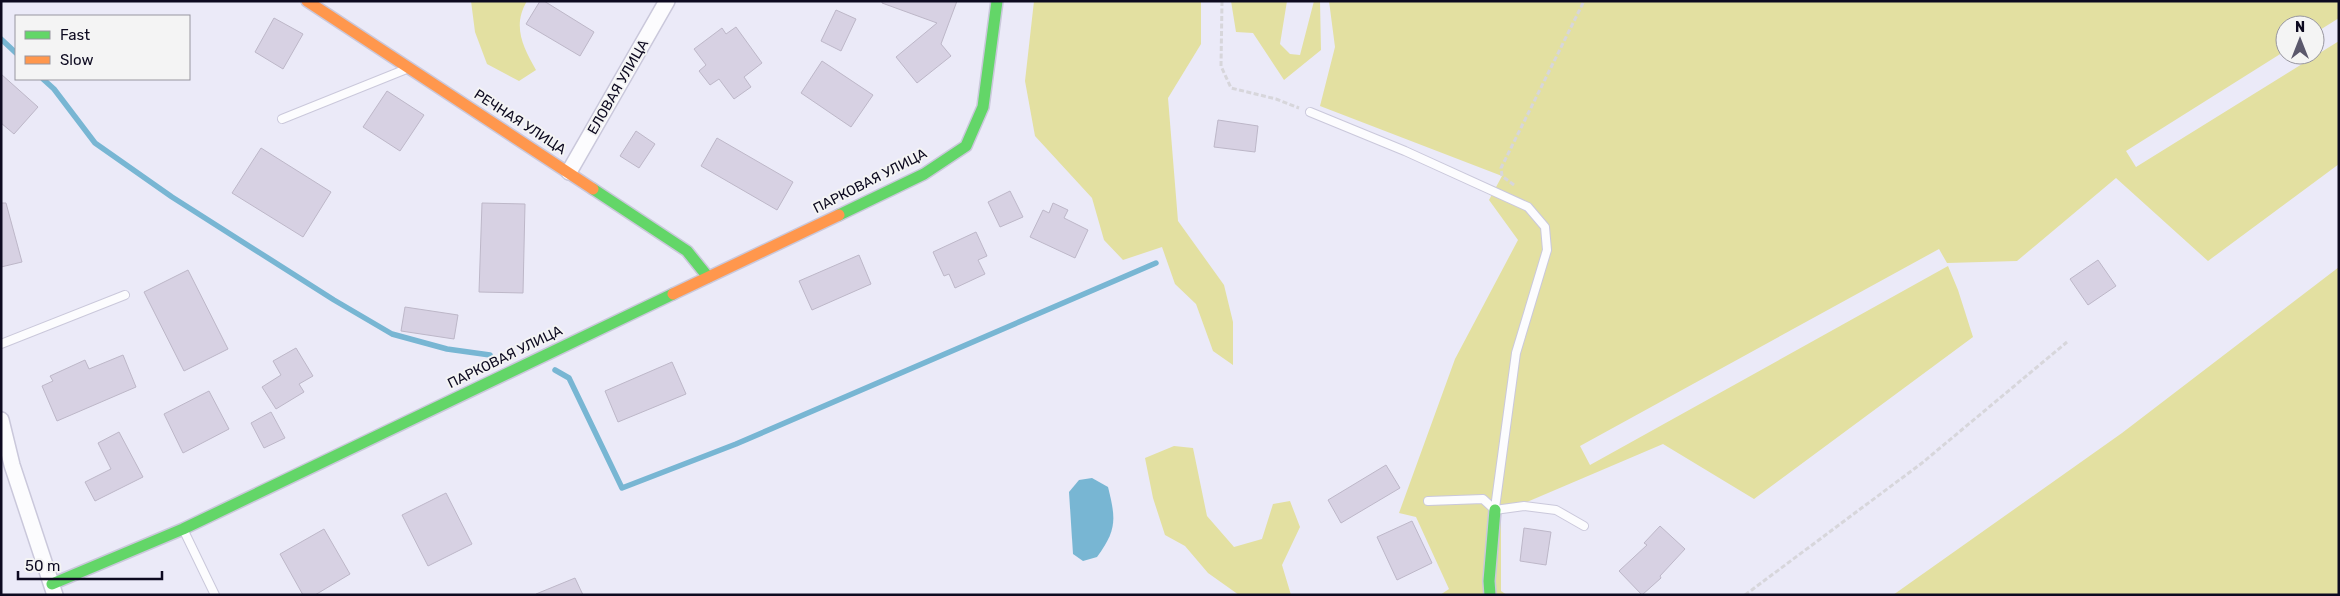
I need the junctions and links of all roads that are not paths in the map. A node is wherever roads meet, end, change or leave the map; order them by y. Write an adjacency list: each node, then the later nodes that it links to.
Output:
1 (308, 1): 4 (street, РЕЧНАЯ УЛИЦА)
2 (668, 1): 7 (street, ЕЛОВАЯ УЛИЦА)
3 (996, 1): 8 (street, ПАРКОВАЯ УЛИЦА)
4 (408, 68): 6 (lane); 7 (street, РЕЧНАЯ УЛИЦА)
5 (1310, 112): 13 (lane)
6 (282, 119)
7 (569, 172): 8 (street, РЕЧНАЯ УЛИЦА)
8 (708, 277): 15 (street, ПАРКОВАЯ УЛИЦА)
9 (125, 295): 10 (lane)
10 (1, 344)
11 (1, 420): 16 (street)
12 (1428, 501): 13 (lane)
13 (1495, 510): 14 (lane); 18 (street)
14 (1584, 526)
15 (183, 529): 16 (street, ПАРКОВАЯ УЛИЦА); 17 (lane)
16 (54, 590)
17 (215, 595)
18 (1490, 595)

